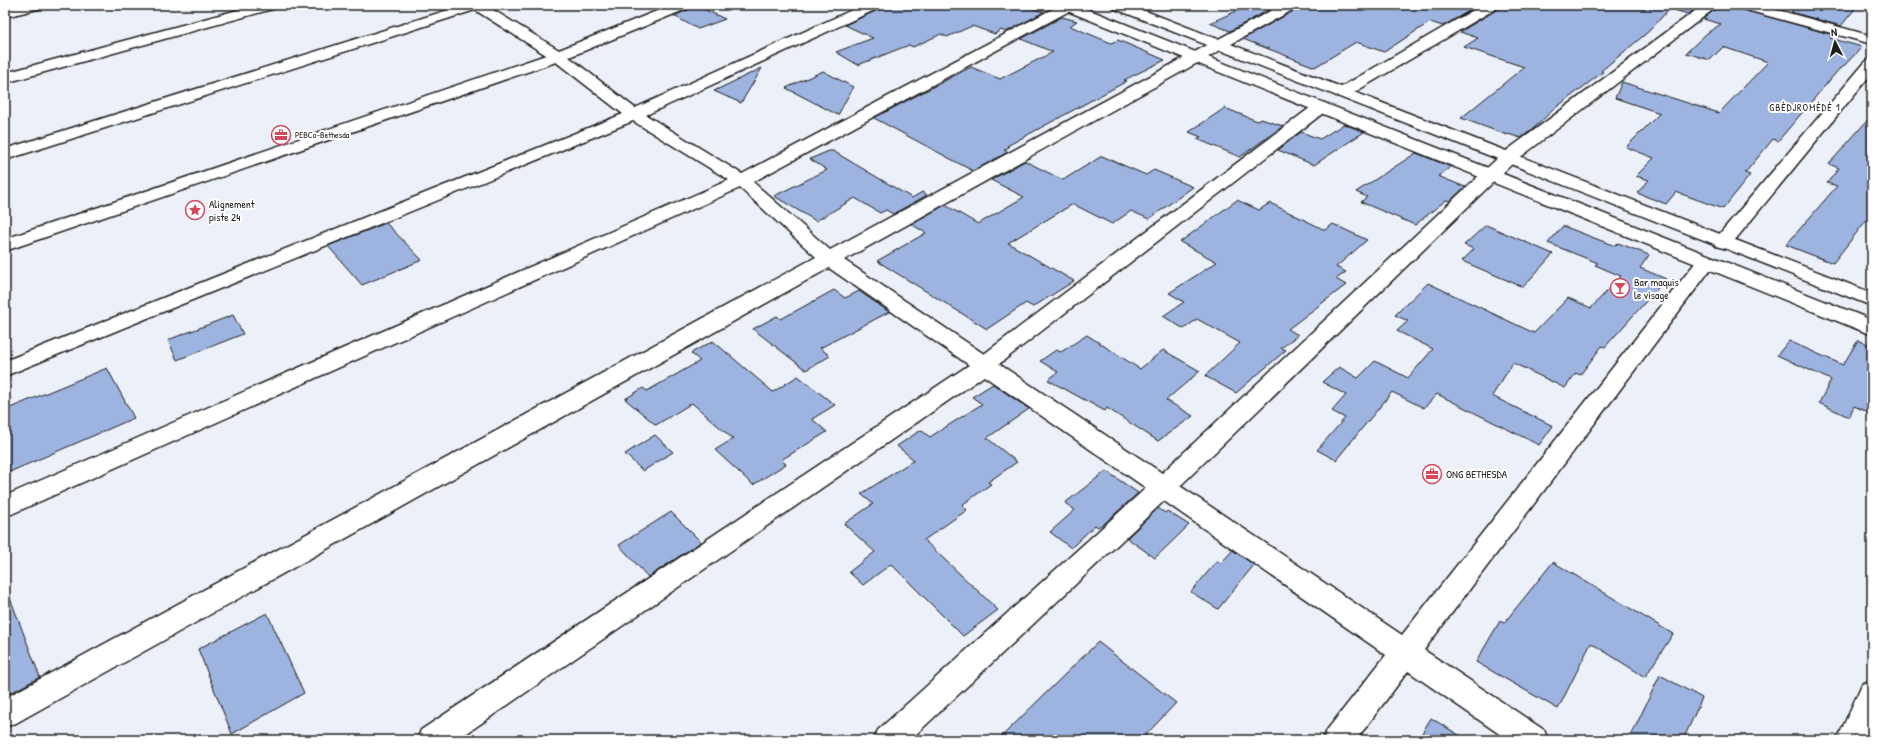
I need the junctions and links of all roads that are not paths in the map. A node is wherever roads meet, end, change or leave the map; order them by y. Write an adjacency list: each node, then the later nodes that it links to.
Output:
1 (37, 5): 12 (street)
2 (271, 5): 18 (street)
3 (477, 5): 15 (street); 22 (street)
4 (684, 5): 15 (street)
5 (874, 5): 21 (street)
6 (1118, 5): 14 (street)
7 (1291, 5): 14 (street)
8 (1492, 5): 19 (street)
9 (1712, 5): 23 (street)
10 (1744, 5): 13 (street)
11 (1067, 6): 16 (street); 25 (street)
12 (5, 14)
13 (1872, 40)
14 (1219, 45): 16 (street); 19 (street)
15 (558, 56): 21 (street); 27 (street)
16 (1197, 57): 20 (street); 28 (street)
17 (1872, 63): 26 (street)
18 (5, 78)
19 (1342, 93): 23 (street)
20 (1320, 107): 24 (street); 32 (street)
21 (634, 115): 25 (street); 33 (street)
22 (5, 156)
23 (1508, 158): 24 (street); 26 (street)
24 (1489, 175): 29 (street); 34 (street)
25 (742, 181): 28 (street); 35 (street)
26 (1723, 242): 30 (street)
27 (5, 245)
28 (829, 259): 32 (street); 38 (street)
29 (1706, 262): 31 (street); 36 (street)
30 (1872, 300)
31 (1872, 328)
32 (984, 365): 34 (street); 39 (street)
33 (5, 369)
34 (1162, 487): 36 (street); 40 (street)
35 (5, 507)
36 (1405, 653): 41 (street); 42 (street)
37 (1872, 693): 43 (street)
38 (5, 713)
39 (432, 740)
40 (889, 740)
41 (1338, 740)
42 (1533, 740)
43 (1852, 740)

